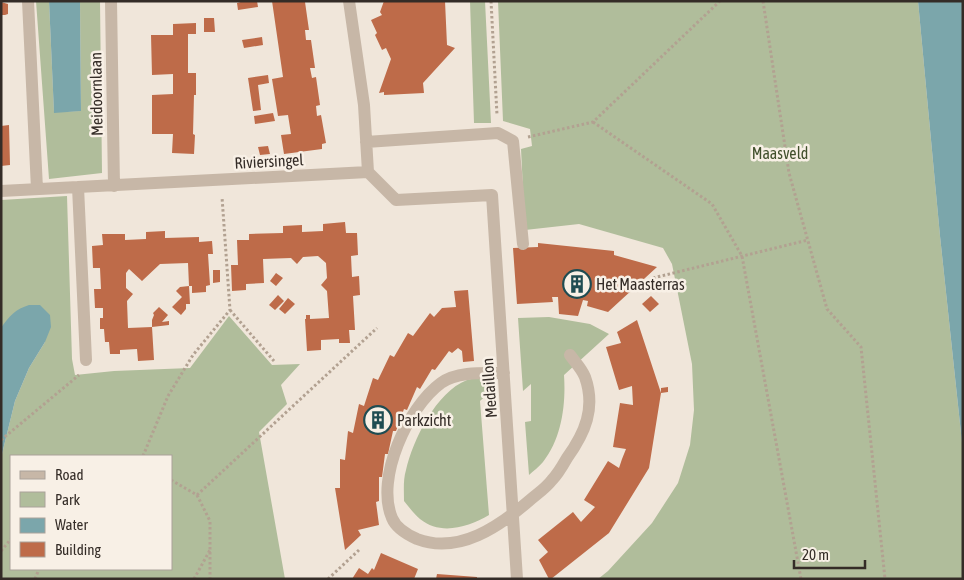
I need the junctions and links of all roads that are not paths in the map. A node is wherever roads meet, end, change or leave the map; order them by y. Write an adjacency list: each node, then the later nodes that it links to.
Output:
1 (28, 1): 8 (street)
2 (111, 1): 6 (street, Meidoornlaan)
3 (349, 1): 4 (street)
4 (366, 142): 5 (street); 10 (street)
5 (368, 172): 6 (street, Riviersingel); 13 (street, Medaillon)
6 (114, 186): 7 (street, Riviersingel)
7 (78, 187): 8 (street, Riviersingel); 12 (street)
8 (37, 189): 9 (street, Riviersingel)
9 (1, 191)
10 (523, 244)
11 (570, 355): 14 (street)
12 (86, 360)
13 (504, 373): 14 (street, Medaillon); 14 (street)
14 (513, 514): 15 (street, Medaillon)
15 (517, 579)

